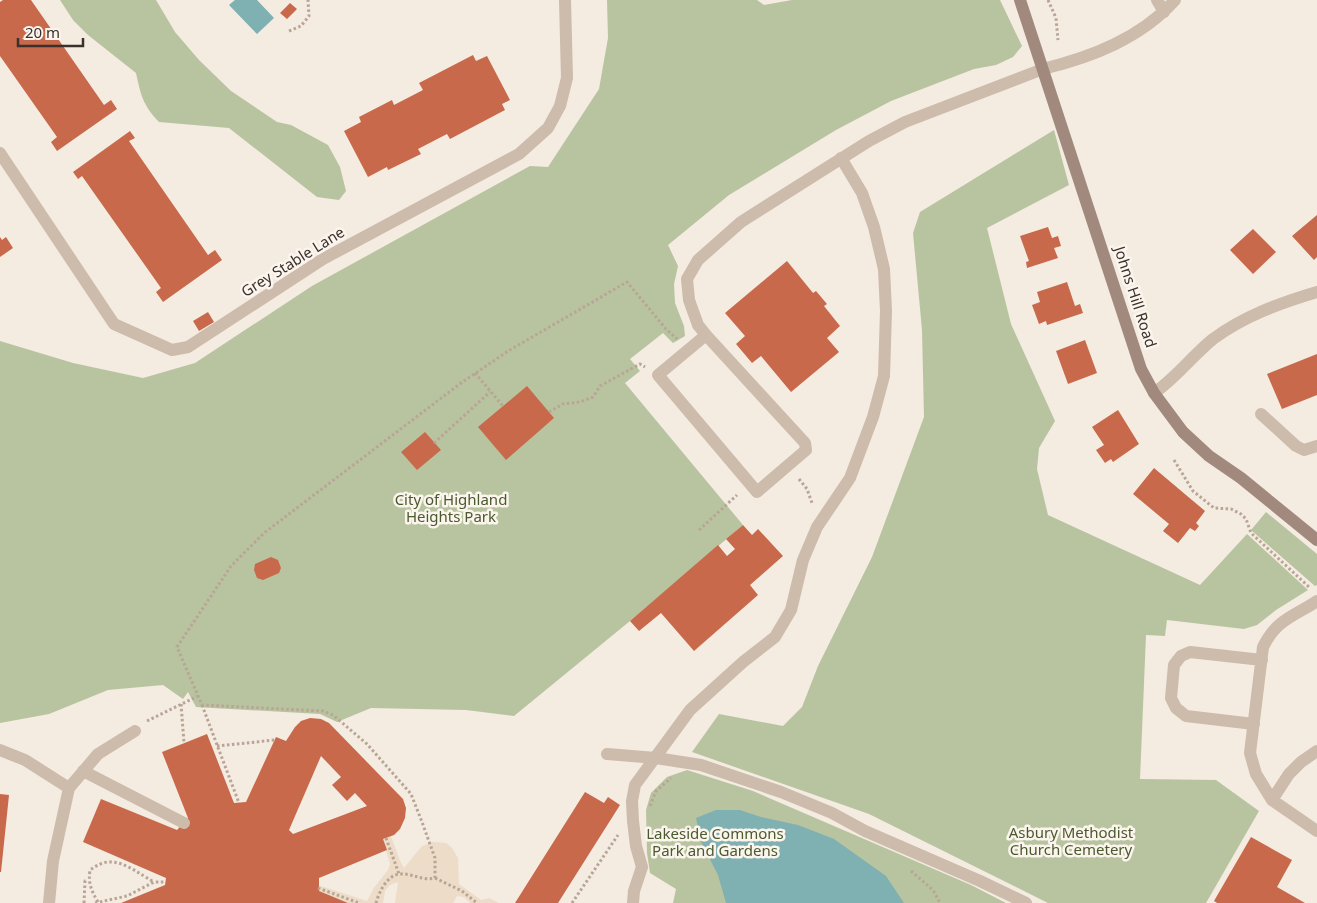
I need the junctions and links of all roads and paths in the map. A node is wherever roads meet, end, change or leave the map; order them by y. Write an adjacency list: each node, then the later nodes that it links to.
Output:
1 (308, 0): 8 (path)
2 (565, 0): 11 (street, Grey Stable Lane)
3 (1020, 0): 10 (street, Johns Hill Road)
4 (1048, 0): 9 (path)
5 (1157, 0): 7 (street)
6 (1175, 0): 7 (street)
7 (1164, 12): 10 (street)
8 (289, 31)
9 (1058, 40)
10 (1043, 69): 12 (street); 19 (street, Johns Hill Road)
11 (0, 153)
12 (841, 158): 14 (street); 28 (street)
13 (1317, 292): 19 (street)
14 (706, 335): 15 (street); 26 (street)
15 (688, 350): 16 (path); 17 (street)
16 (475, 373): 18 (path); 33 (path)
17 (658, 375): 21 (path); 27 (street)
18 (490, 392): 20 (path); 23 (path)
19 (1154, 394): 30 (street, Johns Hill Road)
20 (503, 406)
21 (548, 412)
22 (1261, 414): 24 (street)
23 (434, 442)
24 (1317, 446)
25 (1174, 460): 31 (path)
26 (788, 466): 27 (street); 28 (path)
27 (750, 483): 29 (path)
28 (819, 523): 44 (street)
29 (699, 530)
30 (1317, 540)
31 (1315, 596): 32 (street)
32 (1262, 660): 36 (street); 36 (street)
33 (198, 696): 34 (path); 35 (path)
34 (181, 704): 37 (path); 39 (path)
35 (202, 705): 40 (path); 57 (path)
36 (1254, 724): 48 (street)
37 (135, 731): 45 (street)
38 (275, 740): 40 (path)
39 (184, 743)
40 (217, 746): 49 (path)
41 (0, 750): 47 (street)
42 (607, 754): 44 (street)
43 (1315, 756): 48 (street)
44 (656, 758): 51 (street); 63 (street)
45 (83, 771): 47 (street); 52 (street)
46 (677, 776): 50 (path)
47 (69, 788): 64 (street)
48 (1272, 800): 53 (street)
49 (238, 803)
50 (649, 810)
51 (633, 821): 69 (path); 70 (street)
52 (184, 823)
53 (1317, 831)
54 (386, 838): 56 (path)
55 (905, 867): 71 (path)
56 (399, 874): 57 (path); 67 (path)
57 (435, 878): 68 (path)
58 (88, 881): 59 (path); 62 (path); 65 (path)
59 (154, 882): 60 (path); 62 (path)
60 (165, 882)
61 (318, 888): 66 (path)
62 (97, 902)
63 (1019, 902)
64 (49, 903)
65 (84, 903)
66 (359, 903)
67 (376, 903)
68 (478, 903)
69 (572, 903)
70 (633, 903)
71 (940, 903)

